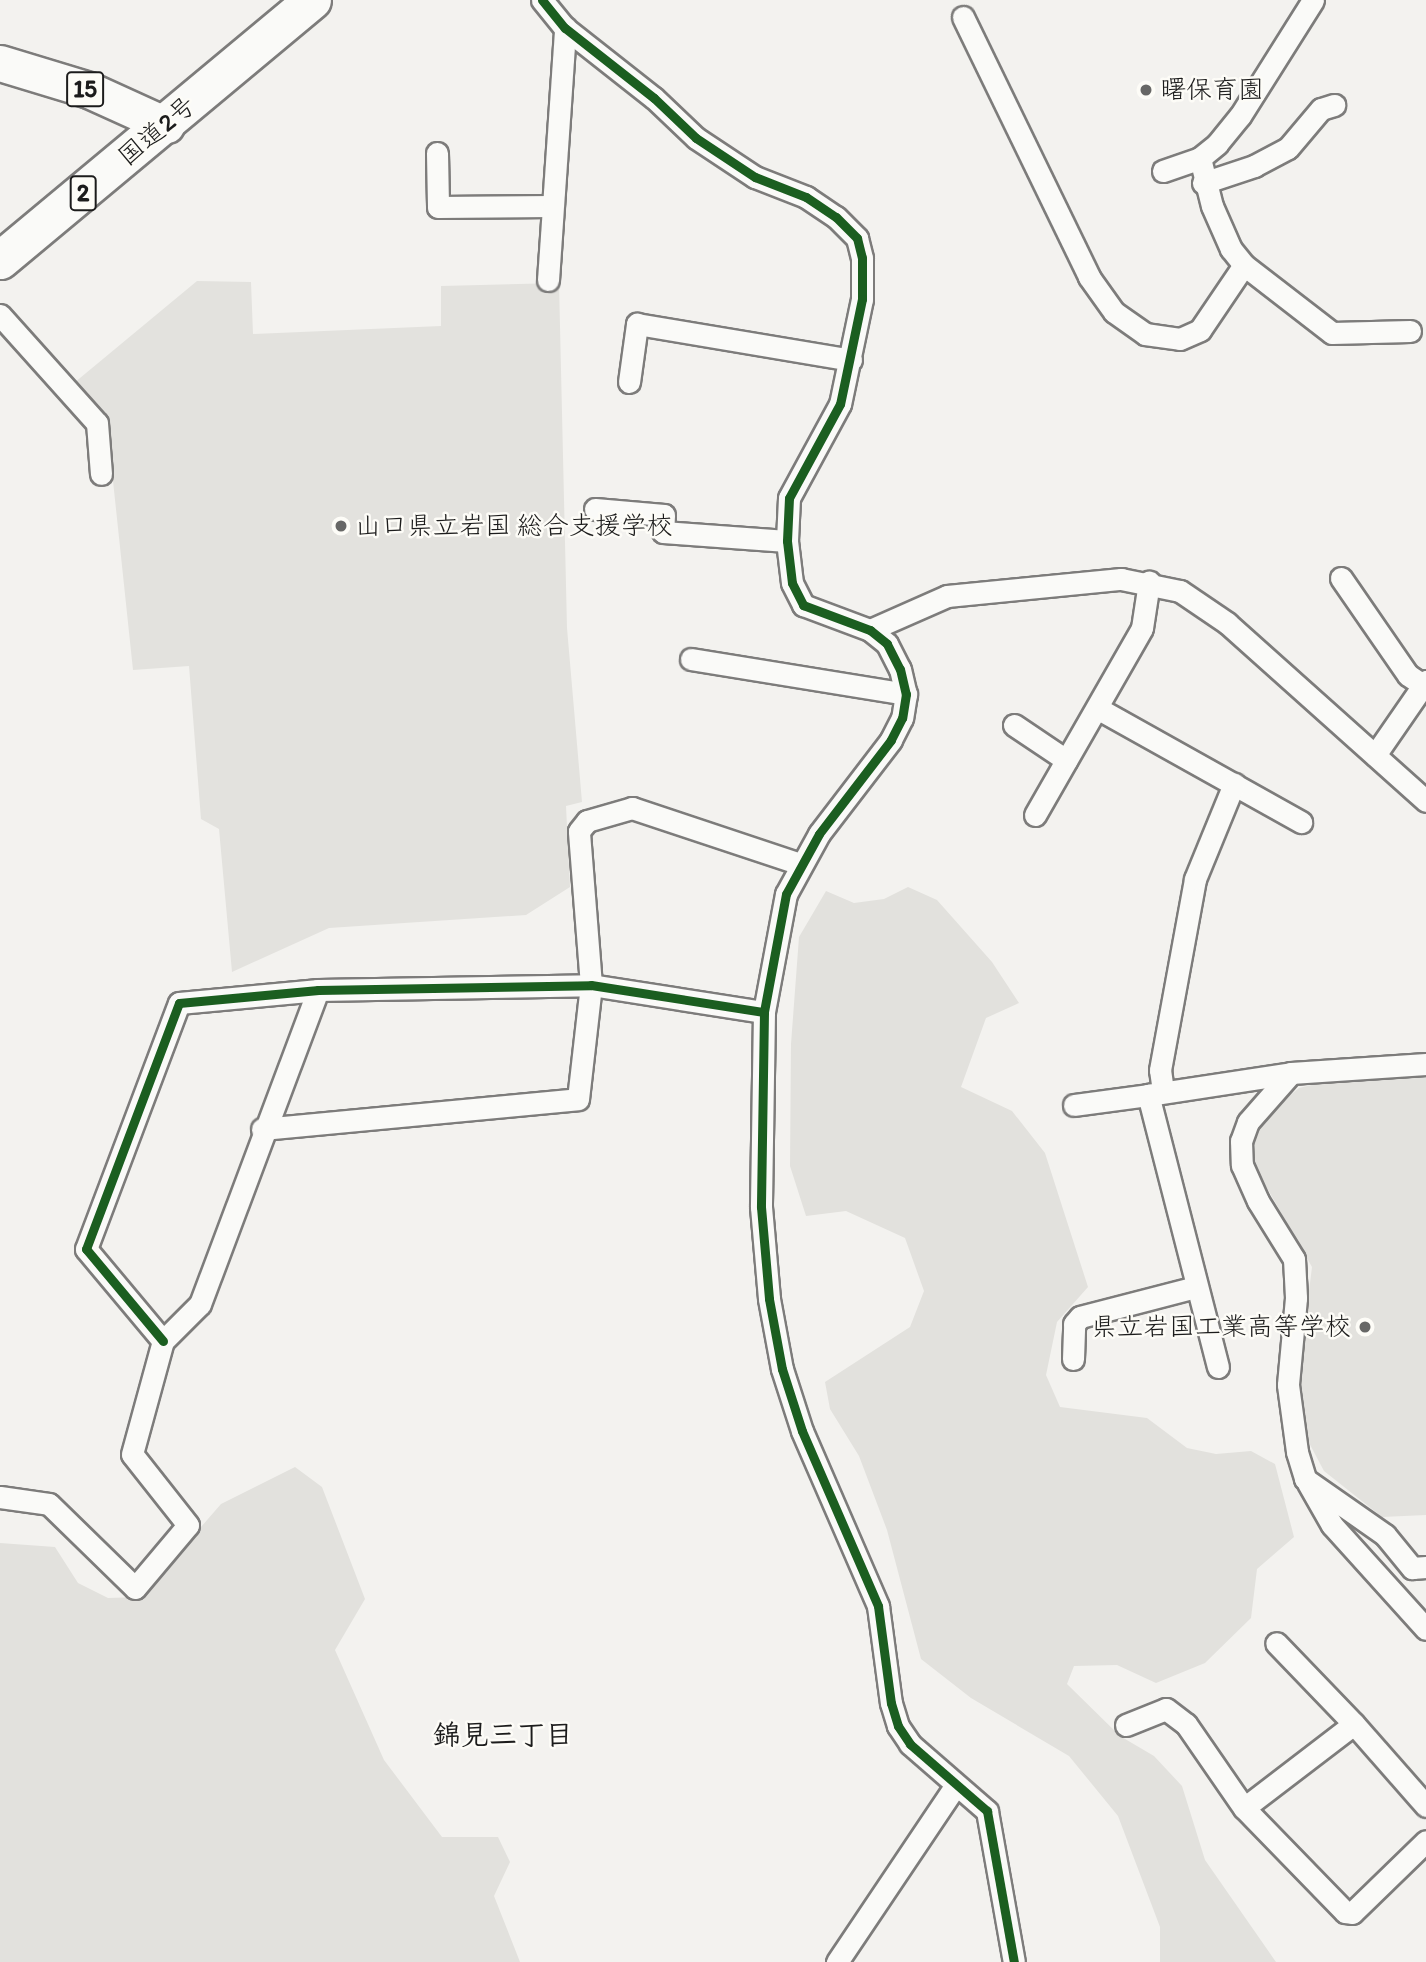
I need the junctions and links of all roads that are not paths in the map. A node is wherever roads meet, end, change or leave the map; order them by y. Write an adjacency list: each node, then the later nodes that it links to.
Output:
1 (312, 0): 8 (highway, 国道2号 / 2)
2 (542, 0): 5 (street)
3 (1313, 0): 10 (street)
4 (963, 17): 15 (street)
5 (565, 28): 13 (street); 19 (street)
6 (0, 63): 8 (main road, 15)
7 (1334, 105): 12 (street)
8 (166, 125): 14 (highway, 国道2号 / 2)
9 (438, 153): 13 (street)
10 (1200, 158): 11 (street); 12 (street)
11 (1163, 171)
12 (1203, 183): 15 (street)
13 (552, 206): 16 (street)
14 (0, 260)
15 (1244, 265): 18 (street)
16 (548, 280)
17 (0, 315): 21 (street)
18 (1410, 331)
19 (851, 360): 20 (street); 23 (street)
20 (629, 382)
21 (101, 474)
22 (595, 509): 23 (street)
23 (786, 541): 26 (street)
24 (1341, 578): 28 (street)
25 (1149, 582): 26 (street); 30 (street); 32 (street)
26 (870, 630): 29 (street)
27 (691, 659): 29 (street)
28 (1425, 683): 32 (street)
29 (906, 694): 38 (street)
30 (1097, 708): 33 (street); 34 (street)
31 (1014, 725): 33 (street)
32 (1375, 755): 35 (street)
33 (1066, 760): 36 (street)
34 (1234, 784): 37 (street); 44 (street)
35 (1426, 801)
36 (1035, 815)
37 (1301, 822)
38 (800, 864): 39 (street); 41 (street)
39 (591, 985): 40 (street); 41 (street); 46 (street)
40 (318, 990): 46 (street); 48 (street)
41 (765, 1012): 58 (street)
42 (1426, 1064): 43 (street)
43 (1291, 1073): 44 (street); 51 (street)
44 (1155, 1093): 45 (street); 47 (street)
45 (1074, 1105)
46 (262, 1129): 48 (street)
47 (1196, 1287): 49 (street); 50 (street)
48 (163, 1341): 52 (street)
49 (1073, 1359)
50 (1218, 1367)
51 (1305, 1479): 53 (street); 54 (street)
52 (0, 1497)
53 (1426, 1567)
54 (1426, 1629)
55 (1276, 1643): 56 (street)
56 (1354, 1724): 59 (street); 60 (street)
57 (1126, 1725): 60 (street)
58 (956, 1785): 62 (street); 63 (street)
59 (1426, 1806)
60 (1244, 1808): 61 (street)
61 (1426, 1841)
62 (1009, 1959)
63 (837, 1962)

